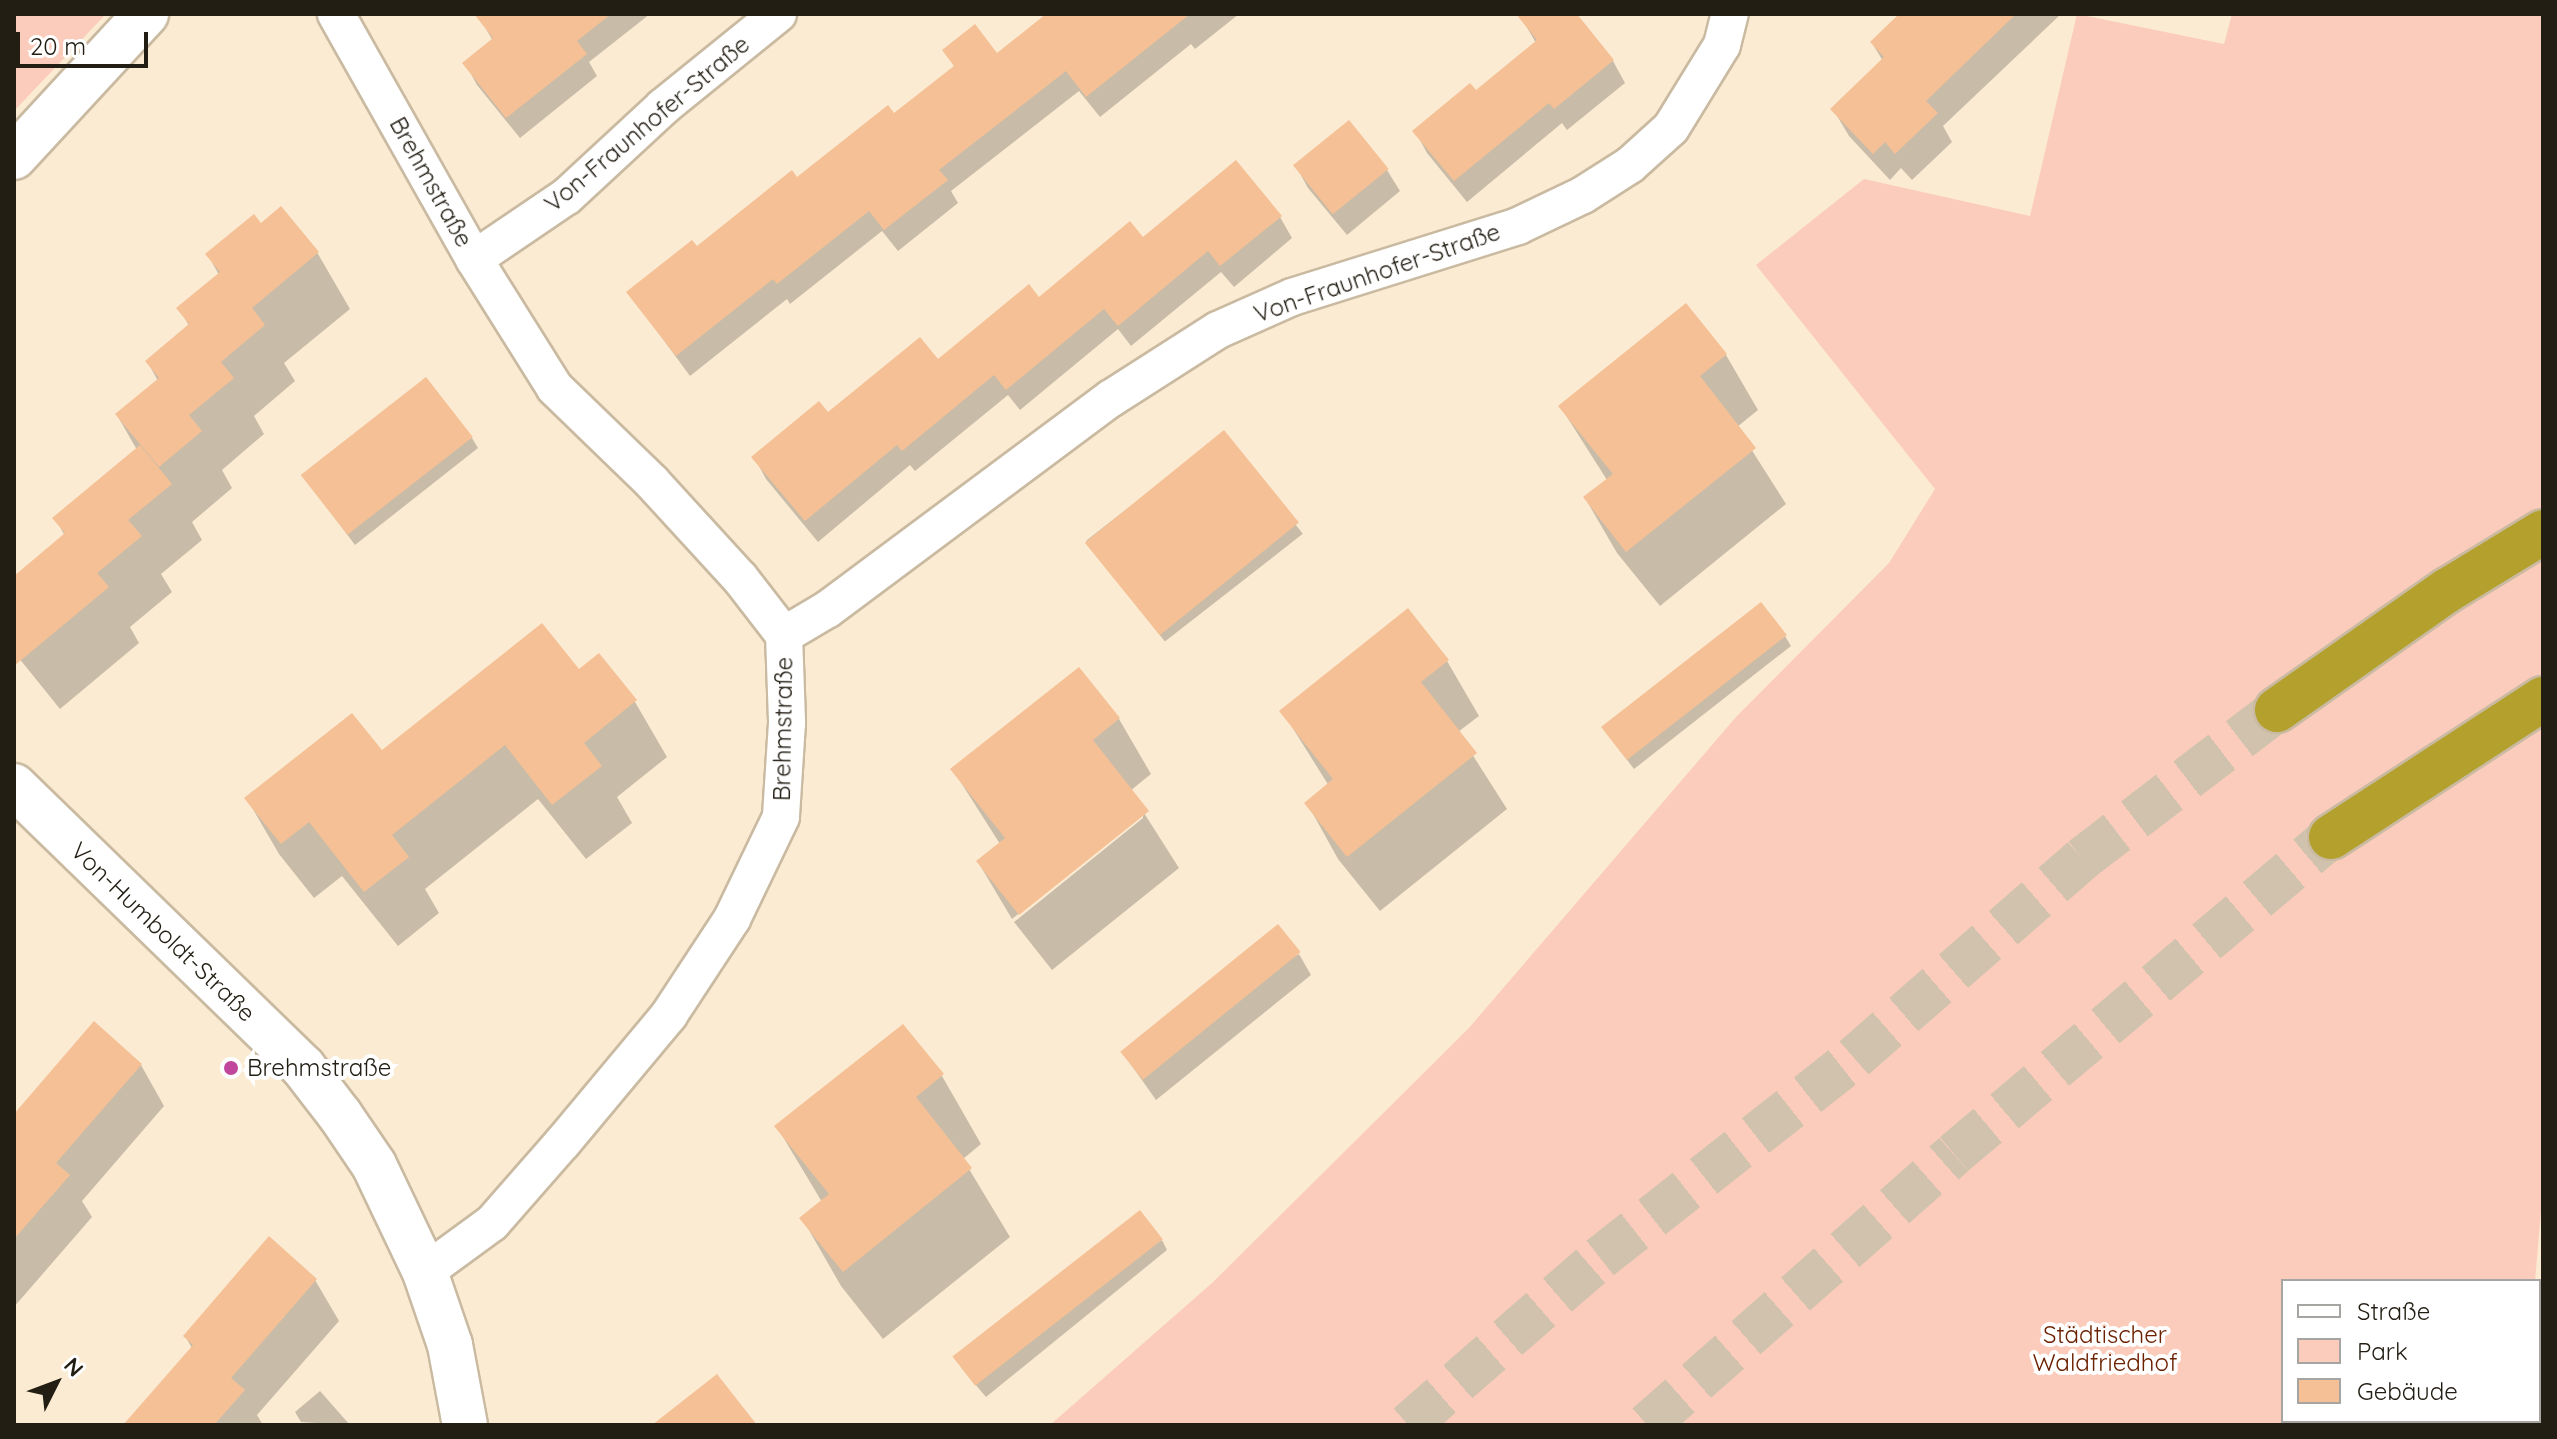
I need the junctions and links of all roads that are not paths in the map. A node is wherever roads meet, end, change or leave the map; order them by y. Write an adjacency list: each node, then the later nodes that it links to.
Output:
1 (146, 14): 5 (street)
2 (336, 14): 6 (street, Brehmstraße)
3 (778, 14): 6 (street, Von-Fraunhofer-Straße)
4 (1730, 14): 8 (street, Von-Fraunhofer-Straße)
5 (14, 157)
6 (474, 259): 8 (street, Brehmstraße)
7 (2543, 532): 10 (highway)
8 (784, 635): 13 (street, Brehmstraße)
9 (2543, 699): 12 (highway)
10 (2277, 710)
11 (14, 786): 13 (street, Von-Humboldt-Straße)
12 (2331, 837)
13 (425, 1272): 14 (street, Von-Humboldt-Straße)
14 (465, 1425)

